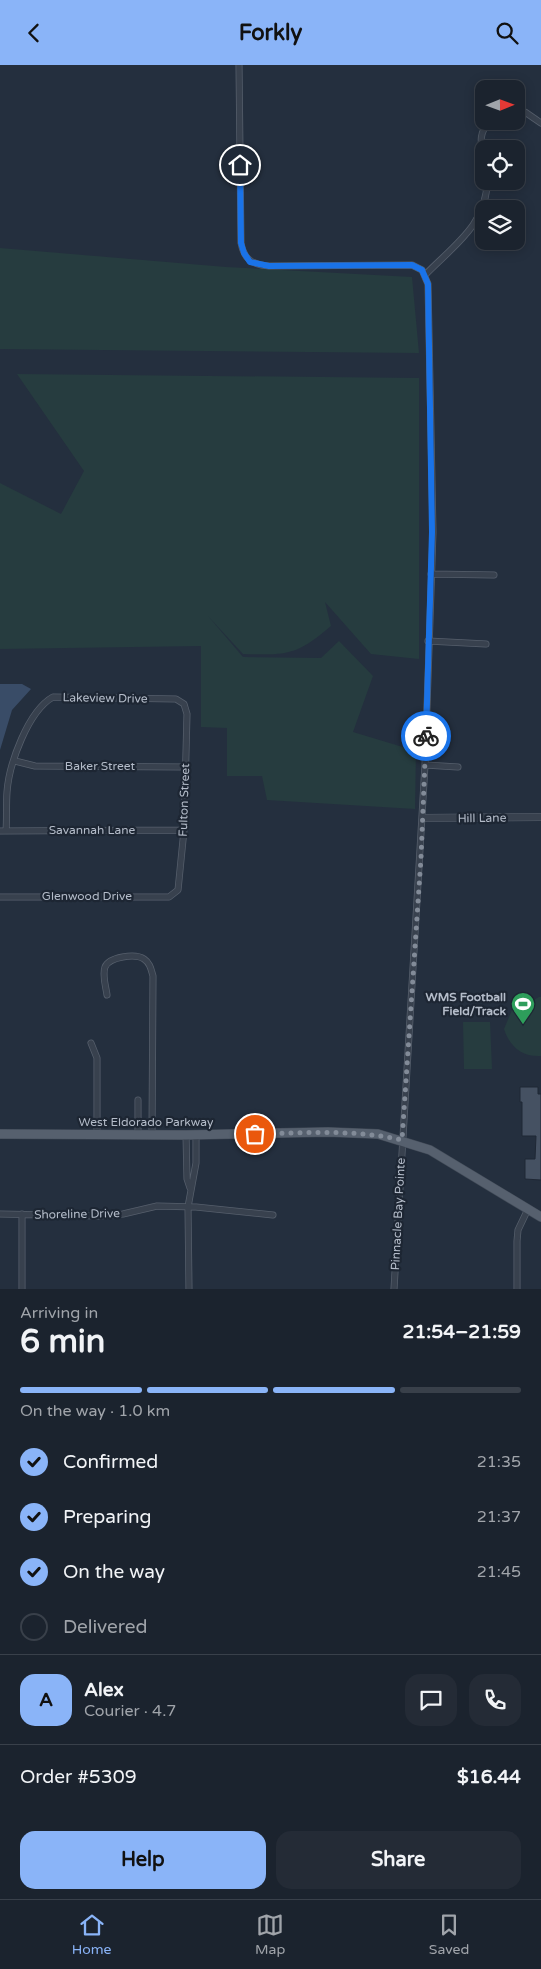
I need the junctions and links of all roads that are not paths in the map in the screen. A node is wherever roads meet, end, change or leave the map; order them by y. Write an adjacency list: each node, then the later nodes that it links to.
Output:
1 (239, 65): 5 (street)
2 (525, 112): 3 (street)
3 (541, 123)
4 (487, 190): 5 (street)
5 (425, 275): 6 (street, Pinnacle Bay Pointe)
6 (431, 574): 7 (street); 8 (street, Pinnacle Bay Pointe)
7 (494, 575)
8 (428, 641): 9 (street); 12 (street, Pinnacle Bay Pointe)
9 (486, 644)
10 (184, 703): 11 (street, Lakeview Drive); 13 (street, Fulton Street)
11 (15, 761): 13 (street, Baker Street); 18 (street, Lakeview Drive)
12 (425, 765): 14 (street); 16 (street, Pinnacle Bay Pointe)
13 (185, 767): 17 (street, Fulton Street)
14 (458, 767)
15 (541, 817): 16 (street, Hill Lane)
16 (423, 819): 30 (street, Pinnacle Bay Pointe)
17 (184, 830): 18 (street, Savannah Lane); 19 (street, Fulton Street)
18 (3, 831)
19 (174, 894): 20 (street, Glenwood Drive)
20 (0, 897)
21 (107, 995): 27 (street)
22 (91, 1043): 25 (street)
23 (138, 1100): 26 (street)
24 (0, 1135): 25 (main road, West Eldorado Parkway)
25 (97, 1135): 26 (main road, West Eldorado Parkway)
26 (138, 1135): 27 (main road, West Eldorado Parkway)
27 (152, 1135): 28 (main road, West Eldorado Parkway)
28 (186, 1135): 29 (main road, West Eldorado Parkway); 31 (street)
29 (196, 1135): 30 (main road, West Eldorado Parkway); 31 (street)
30 (402, 1140): 33 (main road, West Eldorado Parkway); 40 (street, Pinnacle Bay Pointe)
31 (190, 1188): 32 (street)
32 (188, 1207): 35 (street, Shoreline Drive); 36 (street, Shoreline Drive); 39 (street)
33 (528, 1209): 37 (main road, West Eldorado Parkway); 41 (street)
34 (0, 1214): 35 (street, Shoreline Drive)
35 (22, 1214): 38 (street)
36 (274, 1215)
37 (541, 1217)
38 (22, 1289)
39 (189, 1289)
40 (394, 1289)
41 (517, 1289)

